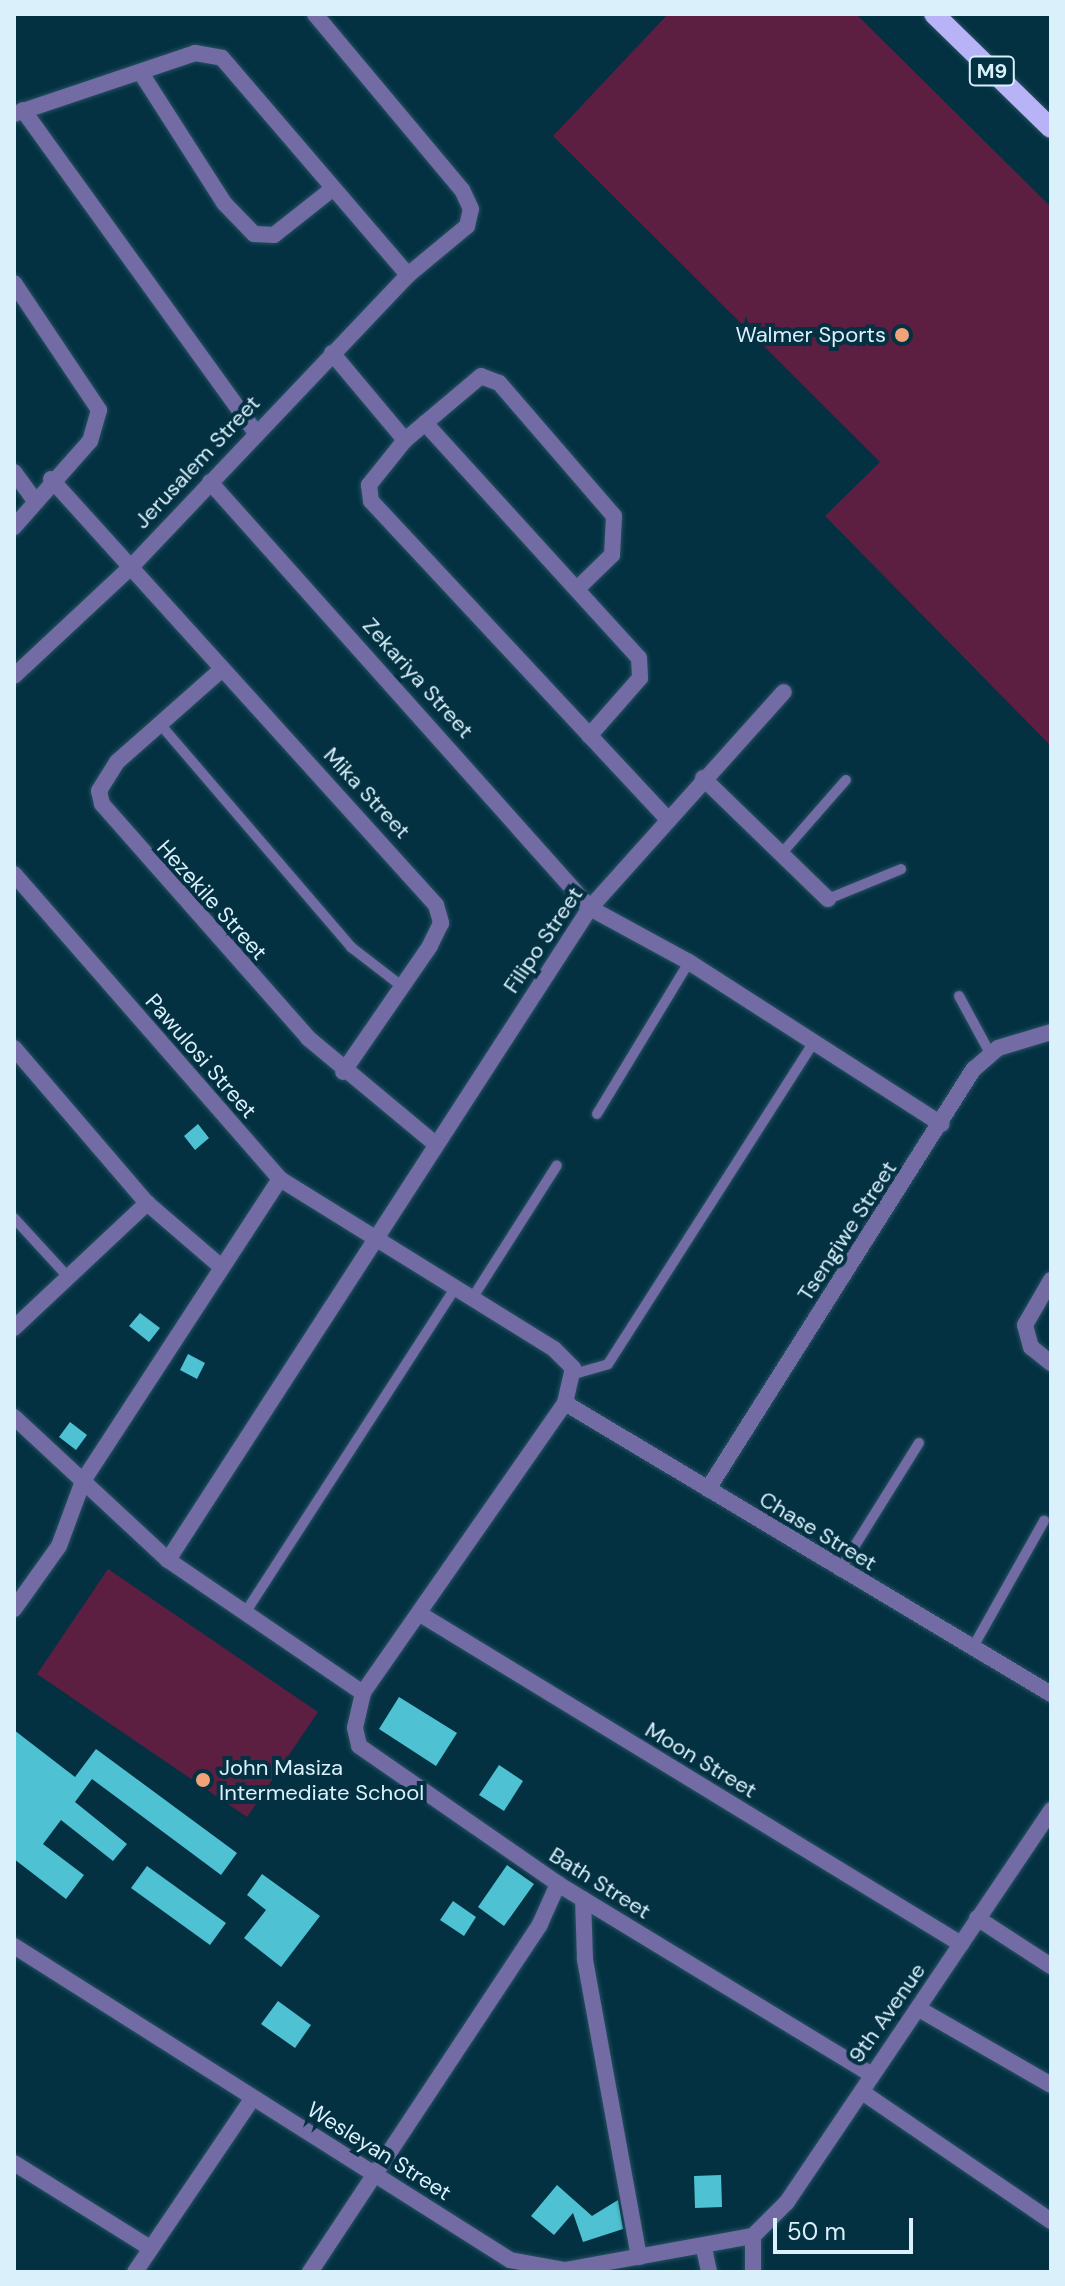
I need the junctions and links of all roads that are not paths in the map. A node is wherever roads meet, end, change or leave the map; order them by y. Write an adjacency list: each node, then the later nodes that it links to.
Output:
1 (315, 14): 7 (street, Jerusalem Street)
2 (934, 14): 5 (main road, M9)
3 (141, 73): 4 (street); 6 (street); 6 (street)
4 (18, 112): 11 (street)
5 (1051, 128)
6 (331, 190): 7 (street)
7 (408, 275): 9 (street, Jerusalem Street)
8 (14, 283): 14 (street)
9 (332, 353): 11 (street, Jerusalem Street); 12 (street)
10 (425, 423): 12 (street); 19 (street); 19 (street)
11 (254, 430): 15 (street, Jerusalem Street)
12 (405, 440): 24 (street)
13 (14, 472): 16 (street)
14 (51, 479): 16 (street); 18 (street, Mika Street)
15 (210, 482): 18 (street, Jerusalem Street); 32 (street, Zekariya Street)
16 (34, 500): 17 (street)
17 (14, 527)
18 (132, 566): 20 (street, Mika Street); 21 (street, Jerusalem Street)
19 (577, 589): 24 (street)
20 (221, 670): 23 (street, Hezekile Street); 34 (street, Mika Street)
21 (14, 676)
22 (784, 692): 25 (street, Filipo Street)
23 (160, 724): 34 (lane); 40 (street, Hezekile Street)
24 (589, 736): 27 (street)
25 (703, 778): 27 (street, Filipo Street); 28 (street)
26 (846, 780): 28 (lane)
27 (665, 816): 32 (street, Filipo Street)
28 (782, 853): 31 (street)
29 (901, 869): 31 (lane)
30 (14, 874): 45 (street, Pawulosi Street)
31 (828, 899)
32 (590, 908): 33 (street, Zekariya Street); 43 (street, Filipo Street)
33 (689, 962): 37 (street, Zekariya Street); 41 (lane)
34 (404, 988): 40 (street, Mika Street)
35 (959, 996): 39 (lane)
36 (1051, 1032): 39 (street)
37 (815, 1040): 42 (street, Zekariya Street); 56 (lane)
38 (14, 1048): 46 (street)
39 (990, 1053): 42 (street, Tsengiwe Street)
40 (343, 1072): 43 (street, Hezekile Street)
41 (597, 1114)
42 (941, 1124): 61 (street, Tsengiwe Street)
43 (434, 1143): 48 (street, Filipo Street)
44 (557, 1165): 53 (lane)
45 (280, 1179): 48 (street, Pawulosi Street); 49 (street)
46 (147, 1203): 49 (street); 50 (street)
47 (14, 1218): 50 (lane)
48 (376, 1242): 52 (street, Pawulosi Street); 63 (street, Filipo Street)
49 (219, 1265): 60 (street)
50 (68, 1277): 54 (street)
51 (1051, 1280): 55 (street)
52 (456, 1287): 53 (street, Pawulosi Street); 66 (lane)
53 (473, 1297): 56 (street, Pawulosi Street)
54 (14, 1328)
55 (1051, 1363)
56 (574, 1374): 57 (street)
57 (565, 1403): 61 (street, Chase Street); 67 (street)
58 (14, 1417): 60 (street)
59 (919, 1443): 64 (lane)
60 (83, 1481): 63 (street); 65 (street)
61 (708, 1489): 64 (street, Chase Street)
62 (1044, 1521): 68 (lane)
63 (168, 1560): 66 (street)
64 (839, 1571): 68 (street, Chase Street)
65 (14, 1609)
66 (245, 1613): 69 (street)
67 (420, 1614): 69 (street); 75 (street, Moon Street)
68 (973, 1647): 70 (street, Chase Street)
69 (363, 1693): 72 (street, Bath Street)
70 (1051, 1694)
71 (1051, 1810): 74 (street, 9th Avenue)
72 (558, 1884): 73 (street, Bath Street); 84 (street)
73 (583, 1899): 79 (street, Bath Street); 89 (street)
74 (977, 1918): 75 (street, 9th Avenue); 77 (street)
75 (961, 1944): 78 (street, 9th Avenue)
76 (14, 1946): 82 (street, Wesleyan Street)
77 (1051, 1966)
78 (919, 2009): 79 (street, 9th Avenue); 80 (street)
79 (870, 2074): 81 (street, 9th Avenue)
80 (1051, 2085)
81 (862, 2092): 85 (street); 86 (street, 9th Avenue)
82 (253, 2098): 84 (street, Wesleyan Street); 87 (street)
83 (14, 2163): 87 (street)
84 (375, 2173): 90 (street, Wesleyan Street); 92 (street)
85 (1051, 2221)
86 (753, 2236): 88 (street, Wesleyan Street); 94 (street)
87 (150, 2248): 91 (street)
88 (704, 2248): 89 (street, Wesleyan Street); 93 (street)
89 (639, 2257): 90 (street, Wesleyan Street)
90 (565, 2271)
91 (135, 2272)
92 (310, 2272)
93 (709, 2272)
94 (753, 2272)

